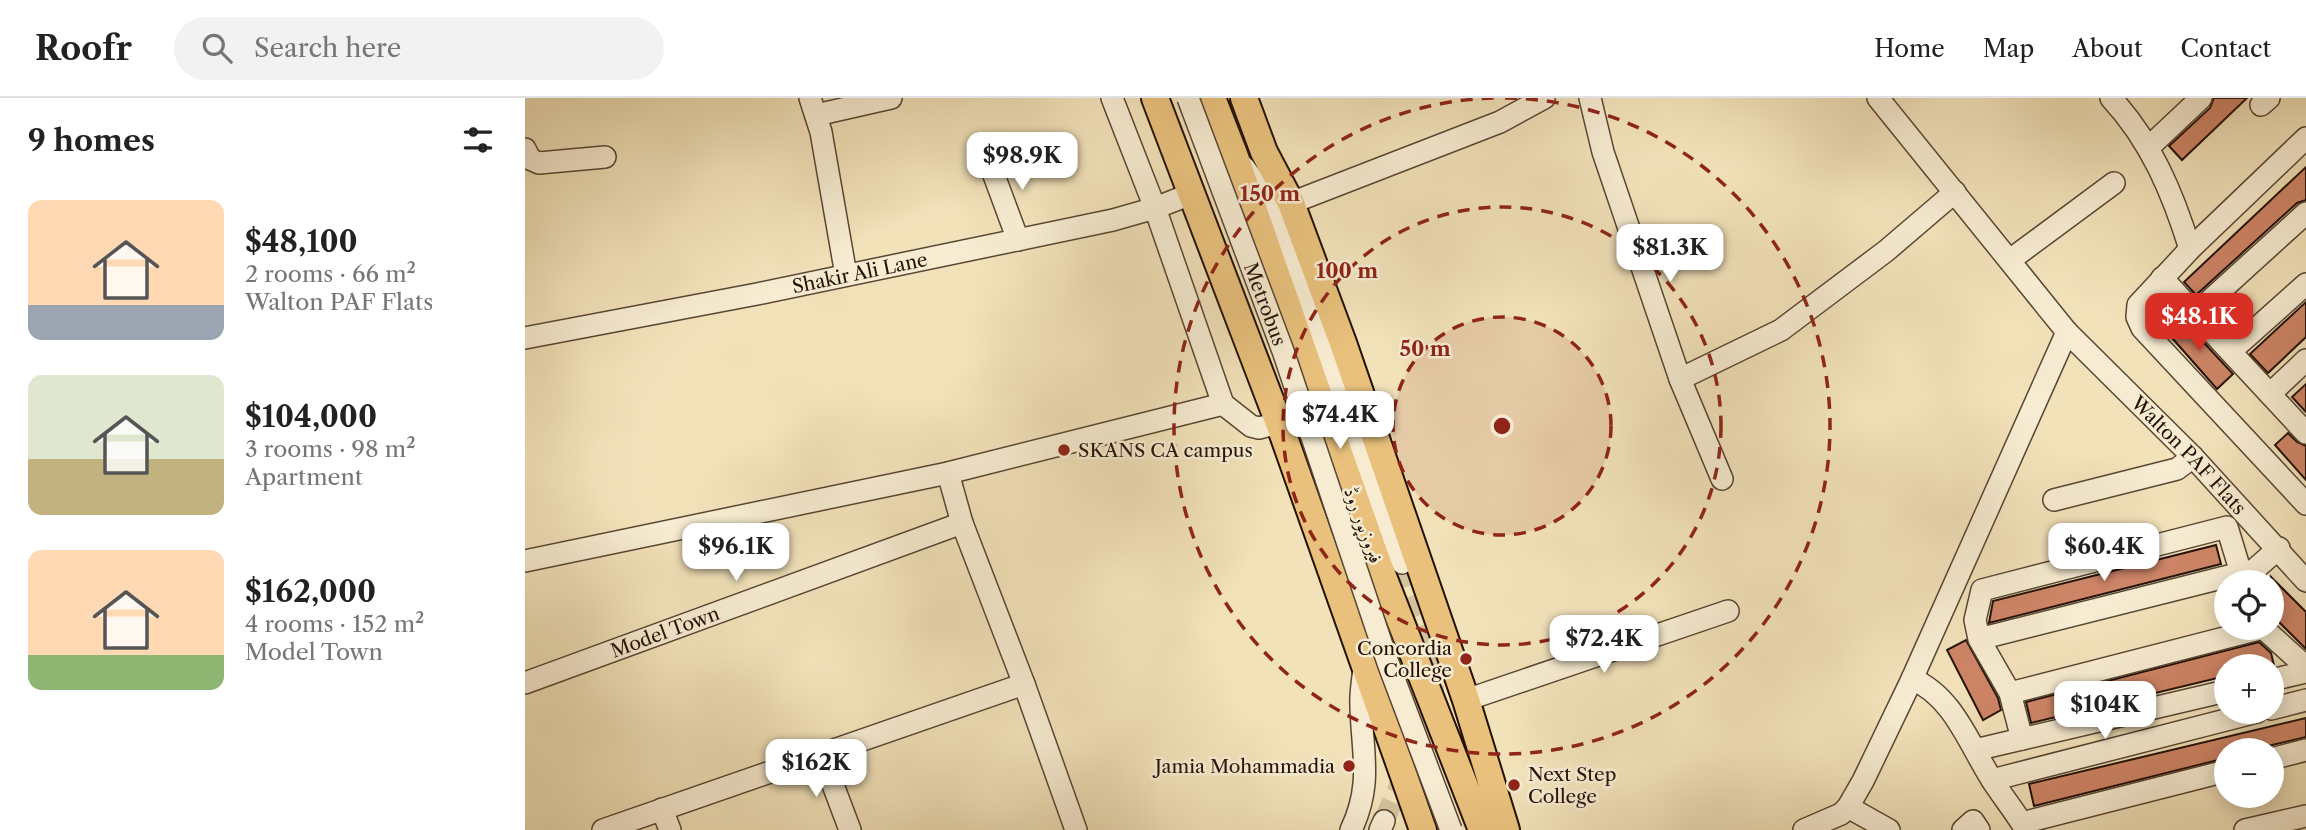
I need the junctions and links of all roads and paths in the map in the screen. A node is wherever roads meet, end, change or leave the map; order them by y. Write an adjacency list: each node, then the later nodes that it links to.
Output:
1 (891, 98): 12 (street)
2 (1112, 98): 24 (street)
3 (1188, 98): 90 (street, Metrobus, bridge)
4 (1212, 98): 17 (main road, فیروزپور روڈ)
5 (1244, 98): 16 (main road, فیروزپور روڈ)
6 (1544, 98): 23 (street)
7 (1590, 98): 38 (street)
8 (1878, 98): 21 (street, Walton PAF Flats)
9 (2201, 98): 14 (street)
10 (1154, 100): 22 (main road)
11 (2119, 101): 14 (street)
12 (813, 107): 29 (street)
13 (2306, 138): 27 (street)
14 (2149, 147): 27 (street)
15 (525, 149): 18 (street)
16 (1264, 152): 23 (main road, فیروزپور روڈ); 33 (street)
17 (1234, 154): 33 (street); 91 (main road, فیروزپور روڈ)
18 (605, 157)
19 (988, 159): 26 (street)
20 (2114, 183): 28 (street)
21 (1955, 192): 28 (street, Walton PAF Flats); 38 (street)
22 (1191, 194): 24 (street, Shakir Ali Lane); 41 (main road)
23 (1291, 203): 69 (main road, فیروزپور روڈ)
24 (1155, 208): 26 (street, Shakir Ali Lane); 40 (street)
25 (2306, 213): 32 (street)
26 (1018, 240): 29 (street, Shakir Ali Lane)
27 (2190, 249): 30 (street)
28 (2010, 260): 34 (street, Walton PAF Flats)
29 (846, 275): 35 (street, Shakir Ali Lane)
30 (2162, 278): 32 (street); 47 (street)
31 (2306, 284): 36 (street)
32 (2196, 313): 36 (street)
33 (1318, 325): 51 (street)
34 (2067, 332): 43 (street, Walton PAF Flats); 64 (street)
35 (525, 338)
36 (2231, 351): 39 (street)
37 (2306, 360): 39 (street)
38 (1680, 379): 45 (street)
39 (2270, 394): 42 (street)
40 (1223, 404): 41 (street); 44 (street)
41 (1279, 423): 60 (main road)
42 (2306, 433)
43 (2193, 457): 46 (street); 49 (street, Walton PAF Flats)
44 (948, 473): 48 (street); 50 (street)
45 (1722, 479)
46 (2054, 500)
47 (2306, 504)
48 (962, 523): 65 (street, Model Town); 66 (street)
49 (2279, 548): 53 (street); 54 (street, Walton PAF Flats)
50 (525, 562)
51 (1402, 563)
52 (2240, 570): 57 (street)
53 (2254, 570)
54 (2304, 575)
55 (2214, 585): 57 (street)
56 (1728, 611): 69 (street)
57 (1979, 639): 67 (street)
58 (2216, 640): 67 (street)
59 (2276, 640): 61 (street)
60 (1364, 660): 88 (street); 89 (main road)
61 (2306, 667)
62 (2306, 672): 63 (street)
63 (2284, 677)
64 (1912, 679): 74 (street); 80 (street)
65 (525, 683)
66 (1024, 684): 76 (street); 87 (street)
67 (2010, 693): 73 (street)
68 (2214, 694): 73 (street)
69 (1467, 700): 92 (main road, فیروزپور روڈ)
70 (2306, 700): 71 (street)
71 (2284, 706)
72 (2214, 723): 79 (street)
73 (2022, 739): 74 (street)
74 (1975, 750): 79 (street)
75 (2306, 750): 77 (street)
76 (821, 753): 81 (street); 86 (street)
77 (2284, 756)
78 (2214, 774): 83 (street)
79 (1992, 780): 83 (street)
80 (1848, 807): 93 (street); 94 (street)
81 (662, 809): 84 (street); 85 (street)
82 (2306, 816): 97 (street)
83 (2024, 826)
84 (603, 830)
85 (670, 830)
86 (850, 830)
87 (1076, 830)
88 (1351, 830)
89 (1423, 830)
90 (1451, 830)
91 (1482, 830)
92 (1506, 830)
93 (1804, 830)
94 (1890, 830)
95 (1963, 830): 96 (street)
96 (1979, 830)
97 (2245, 830)

